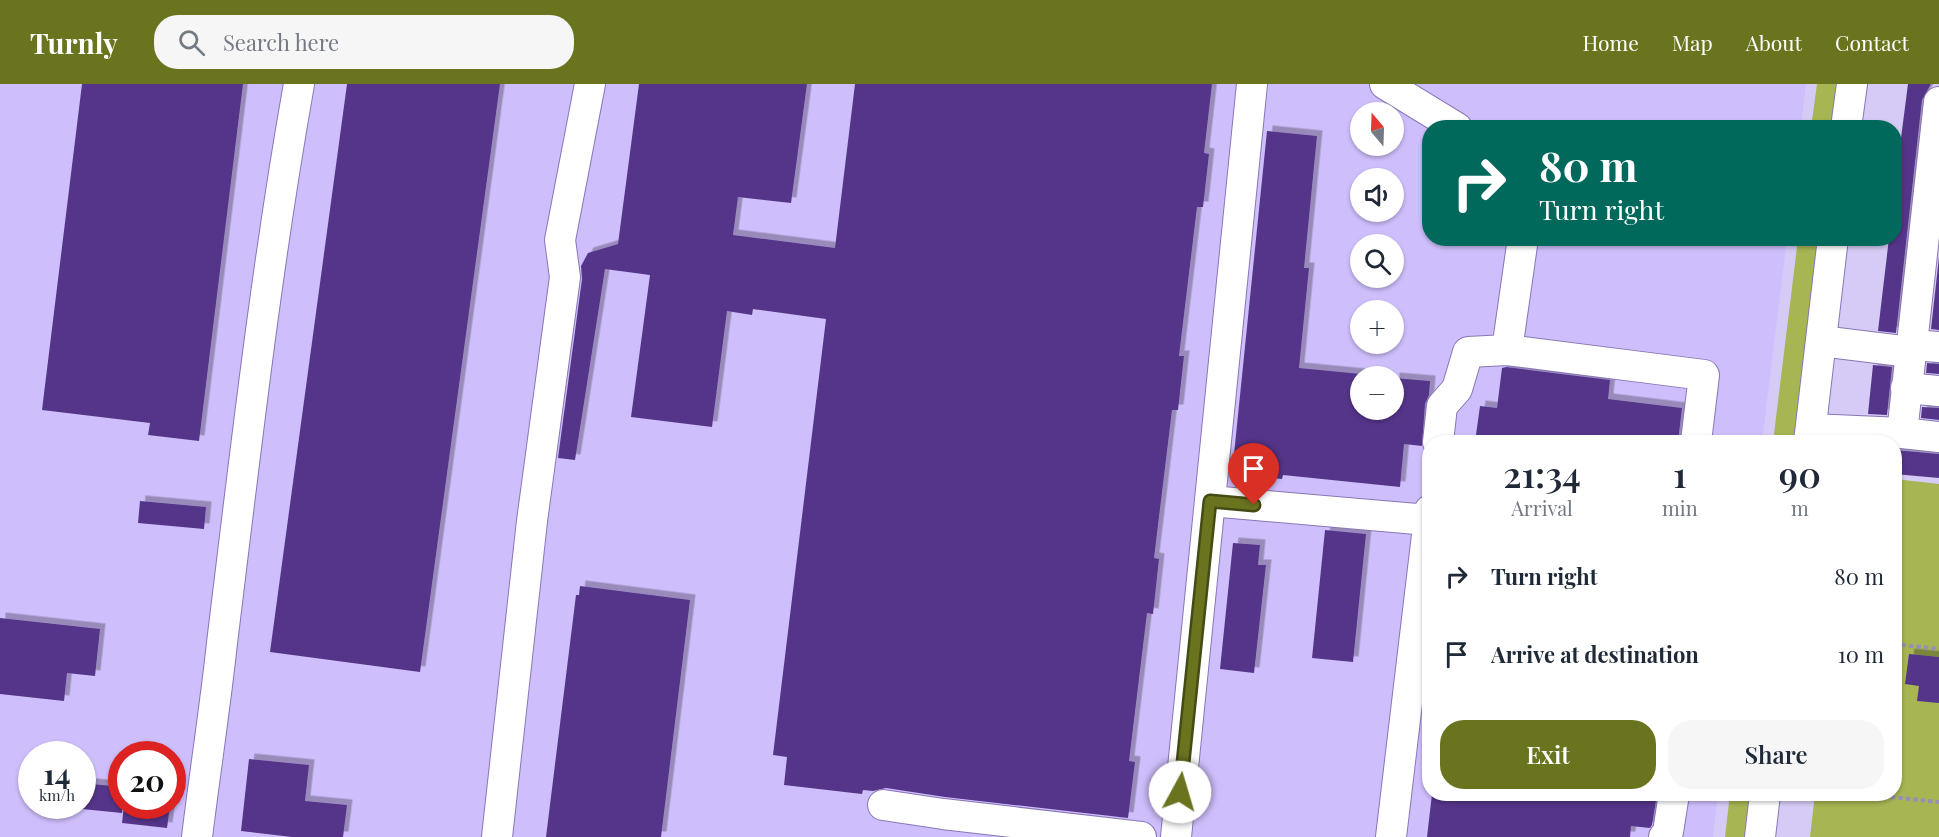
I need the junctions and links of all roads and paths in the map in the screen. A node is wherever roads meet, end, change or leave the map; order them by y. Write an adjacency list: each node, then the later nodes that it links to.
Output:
1 (299, 84): 33 (street)
2 (590, 84): 34 (street)
3 (1252, 84): 23 (street)
4 (1385, 84): 7 (street)
5 (1852, 84): 8 (street)
6 (1939, 105): 9 (street)
7 (1441, 120)
8 (1847, 120)
9 (1933, 217): 13 (street)
10 (1522, 246): 14 (street)
11 (1832, 246): 12 (street)
12 (1821, 341): 13 (street); 20 (street)
13 (1920, 348): 15 (street)
14 (1507, 350): 18 (street); 19 (street)
15 (1906, 388): 16 (street); 17 (street)
16 (1939, 391)
17 (1902, 433): 21 (street); 22 (street)
18 (1439, 435)
19 (1697, 435)
20 (1810, 435)
21 (1841, 435)
22 (1939, 437)
23 (1210, 501): 24 (street); 36 (street)
24 (1422, 515)
25 (1422, 576): 37 (street)
26 (1902, 645): 27 (path)
27 (1939, 649)
28 (1902, 798): 31 (path)
29 (1673, 801): 38 (street)
30 (1765, 801): 39 (street)
31 (1939, 802)
32 (883, 805): 35 (street)
33 (197, 837)
34 (497, 837)
35 (1141, 837)
36 (1176, 837)
37 (1392, 837)
38 (1664, 837)
39 (1760, 837)

